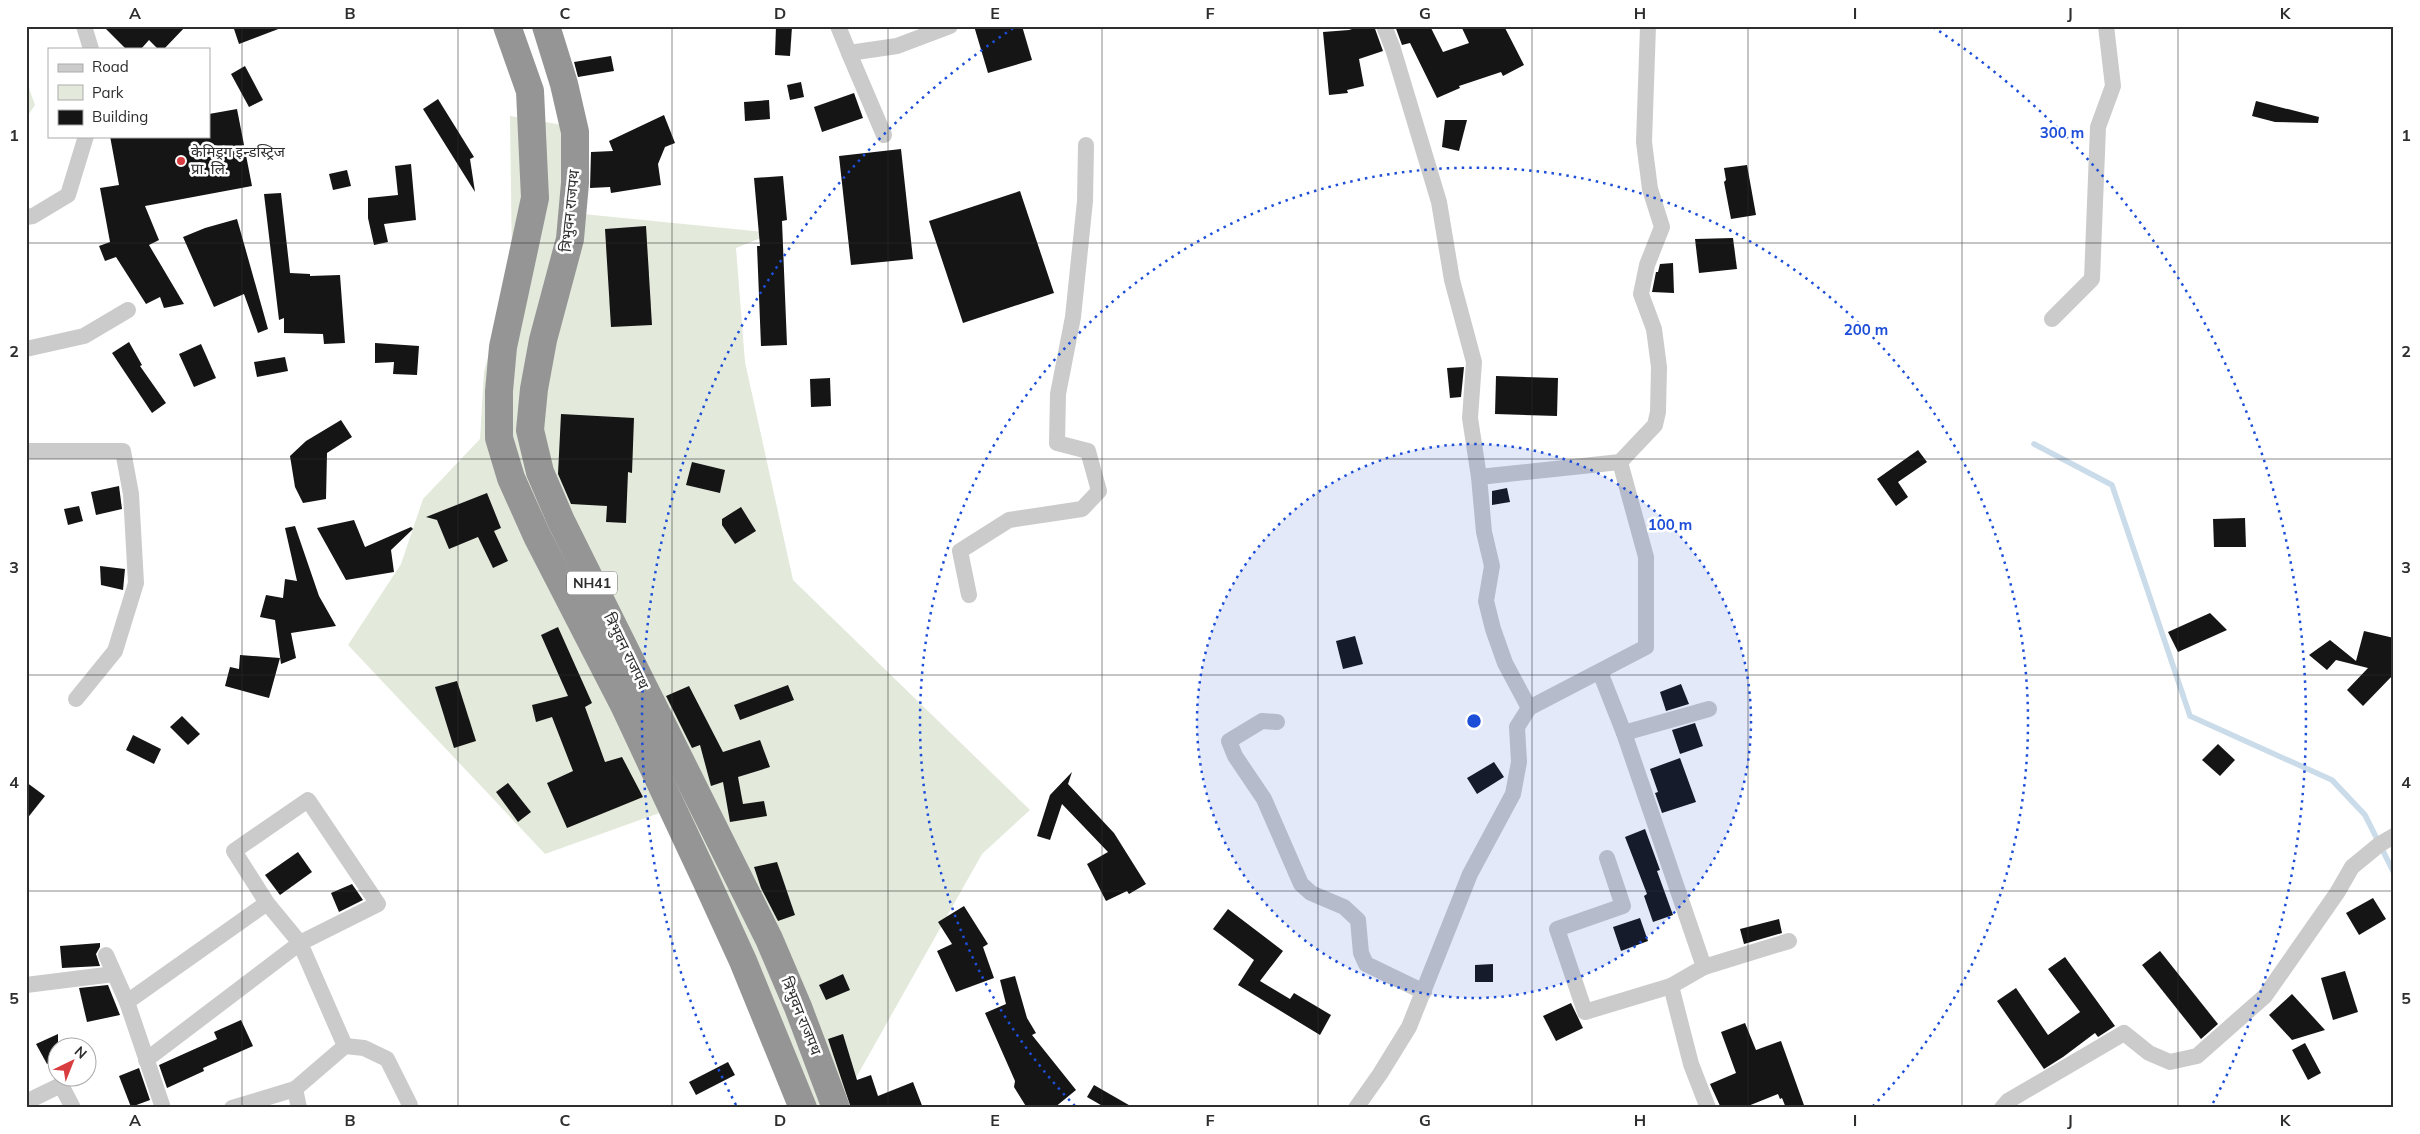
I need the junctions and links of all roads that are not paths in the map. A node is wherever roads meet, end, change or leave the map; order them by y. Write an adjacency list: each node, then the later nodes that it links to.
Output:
1 (84, 26): 9 (street)
2 (507, 26): 49 (highway, त्रिभुवन राजपथ / NH41)
3 (546, 26): 50 (highway, त्रिभुवन राजपथ / NH41)
4 (838, 26): 10 (street)
5 (950, 26): 10 (street)
6 (1384, 26): 20 (street)
7 (1648, 26): 19 (street)
8 (2106, 26): 16 (street)
9 (91, 48)
10 (849, 53): 11 (street)
11 (884, 135)
12 (85, 138): 14 (street)
13 (1086, 145): 21 (street)
14 (26, 217)
15 (128, 310): 17 (street)
16 (2052, 319)
17 (26, 349)
18 (26, 451): 23 (street)
19 (1620, 462): 20 (street); 22 (street)
20 (1480, 477): 24 (street)
21 (969, 595)
22 (1600, 672): 24 (street); 27 (street)
23 (76, 699)
24 (1529, 708): 38 (street)
25 (1709, 709): 27 (street)
26 (1277, 722): 38 (street)
27 (1624, 733): 34 (street)
28 (2388, 839): 53 (street)
29 (1607, 858): 37 (street)
30 (267, 903): 32 (street); 32 (street); 39 (street)
31 (1789, 942): 34 (street)
32 (300, 943): 40 (street); 41 (street)
33 (106, 954): 35 (street)
34 (1704, 967): 37 (street)
35 (114, 974): 36 (street); 39 (street)
36 (26, 985)
37 (1670, 986): 52 (street)
38 (1424, 992): 51 (street)
39 (127, 1002): 41 (street)
40 (345, 1046): 42 (street); 44 (street)
41 (146, 1060): 45 (street)
42 (296, 1089): 47 (street); 48 (street)
43 (26, 1102): 46 (street)
44 (410, 1105)
45 (157, 1106)
46 (73, 1108)
47 (232, 1108)
48 (299, 1108)
49 (803, 1108)
50 (836, 1108)
51 (1356, 1108)
52 (1708, 1108)
53 (2002, 1108)

